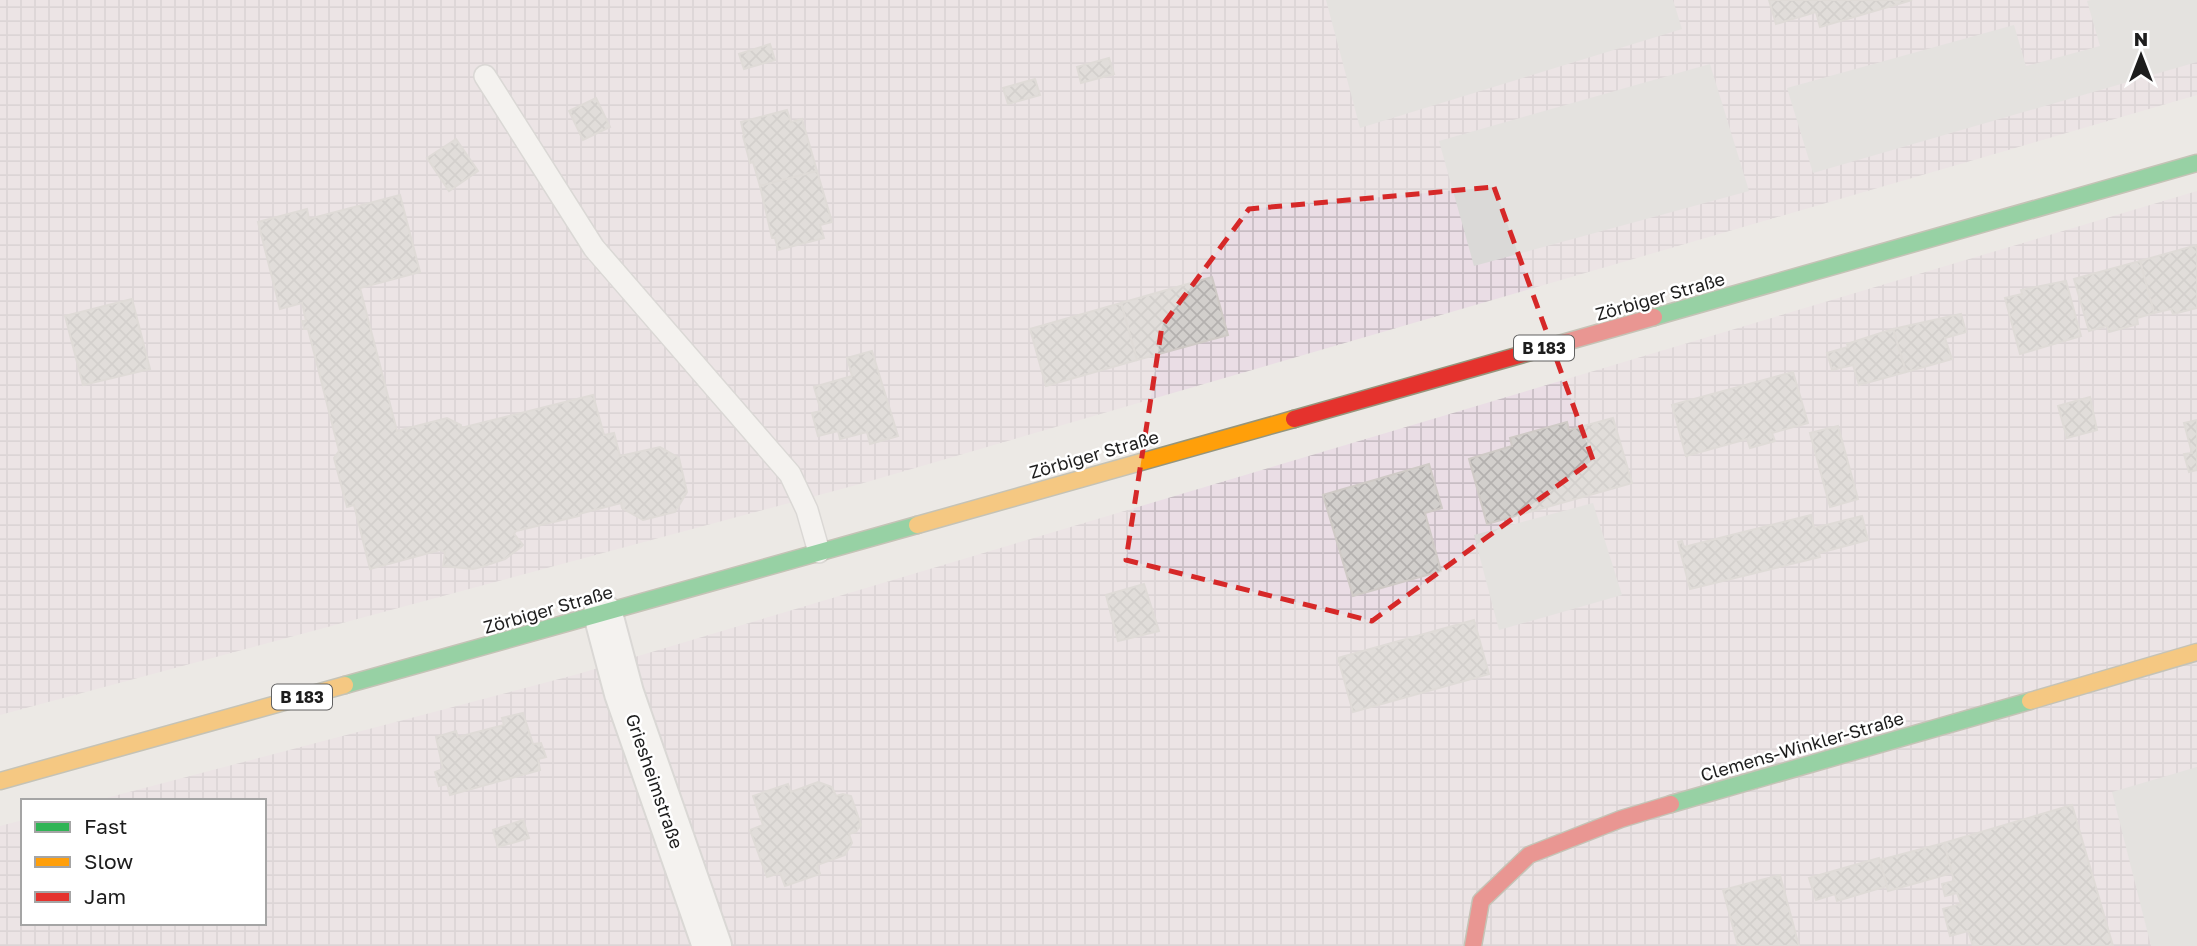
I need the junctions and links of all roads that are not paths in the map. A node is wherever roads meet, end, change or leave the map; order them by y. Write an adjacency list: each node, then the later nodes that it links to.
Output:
1 (485, 76): 3 (lane)
2 (2197, 163): 3 (main road, Zörbiger Straße / B 183)
3 (819, 552): 4 (main road, Zörbiger Straße / B 183)
4 (603, 614): 6 (main road, Zörbiger Straße / B 183); 7 (street, Griesheimstraße)
5 (2197, 652): 8 (main road, Clemens-Winkler-Straße)
6 (0, 781)
7 (712, 946)
8 (1473, 946)

